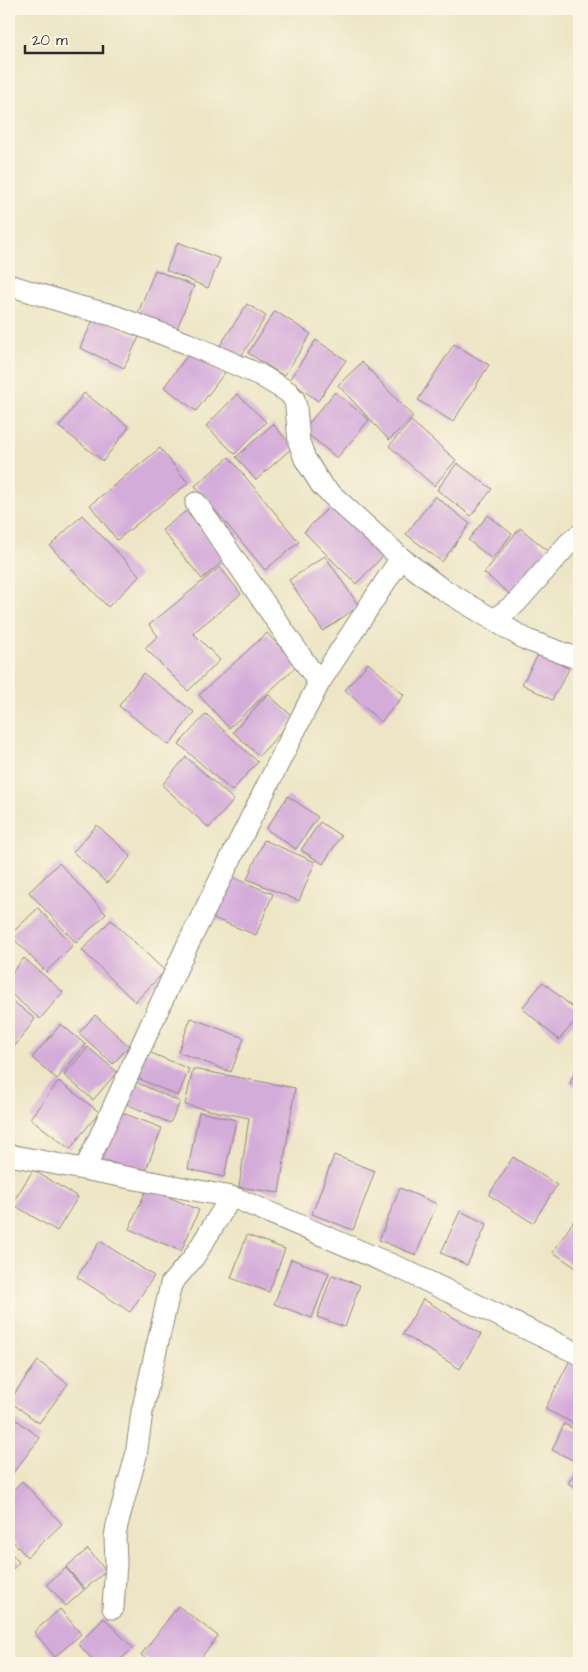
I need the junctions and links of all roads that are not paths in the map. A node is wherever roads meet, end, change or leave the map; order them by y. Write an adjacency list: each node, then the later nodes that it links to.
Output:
1 (9, 285): 4 (street)
2 (196, 503): 7 (street)
3 (579, 535): 5 (street)
4 (401, 558): 5 (street); 7 (street)
5 (494, 620): 6 (street)
6 (579, 658)
7 (319, 683): 9 (street)
8 (9, 1155): 9 (street)
9 (85, 1169): 10 (street)
10 (231, 1197): 11 (street); 12 (street)
11 (579, 1354)
12 (113, 1608)

